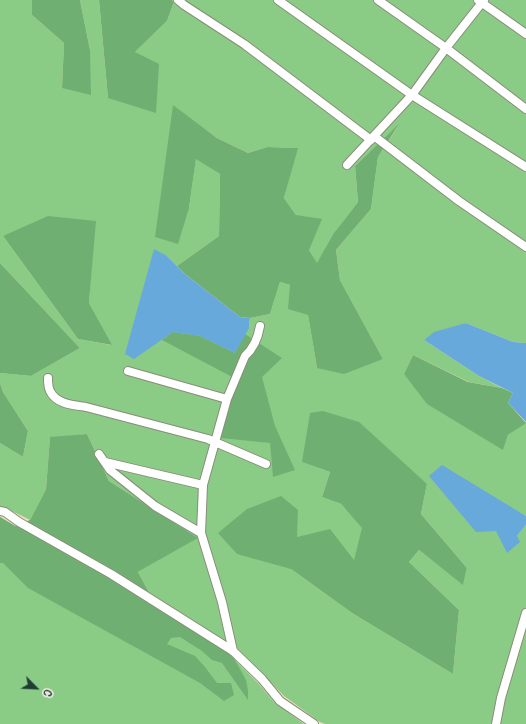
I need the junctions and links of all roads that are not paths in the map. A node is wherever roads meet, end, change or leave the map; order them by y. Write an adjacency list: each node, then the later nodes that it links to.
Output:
1 (178, 0): 9 (street)
2 (278, 0): 7 (street)
3 (378, 0): 6 (street)
4 (481, 1): 5 (street); 6 (street)
5 (526, 34)
6 (446, 48): 7 (street); 8 (street)
7 (412, 95): 9 (street); 11 (street)
8 (526, 109)
9 (372, 138): 10 (street); 12 (street)
10 (347, 165)
11 (526, 168)
12 (526, 247)
13 (260, 326): 16 (street)
14 (128, 371): 16 (street)
15 (48, 378): 17 (street)
16 (227, 399): 17 (street)
17 (216, 442): 20 (street); 21 (street)
18 (99, 454): 19 (street)
19 (105, 462): 21 (street); 23 (street)
20 (266, 464)
21 (203, 485): 23 (street)
22 (0, 511): 25 (street)
23 (201, 533): 25 (street)
24 (526, 613): 27 (street)
25 (233, 651): 26 (street)
26 (314, 724)
27 (496, 724)

